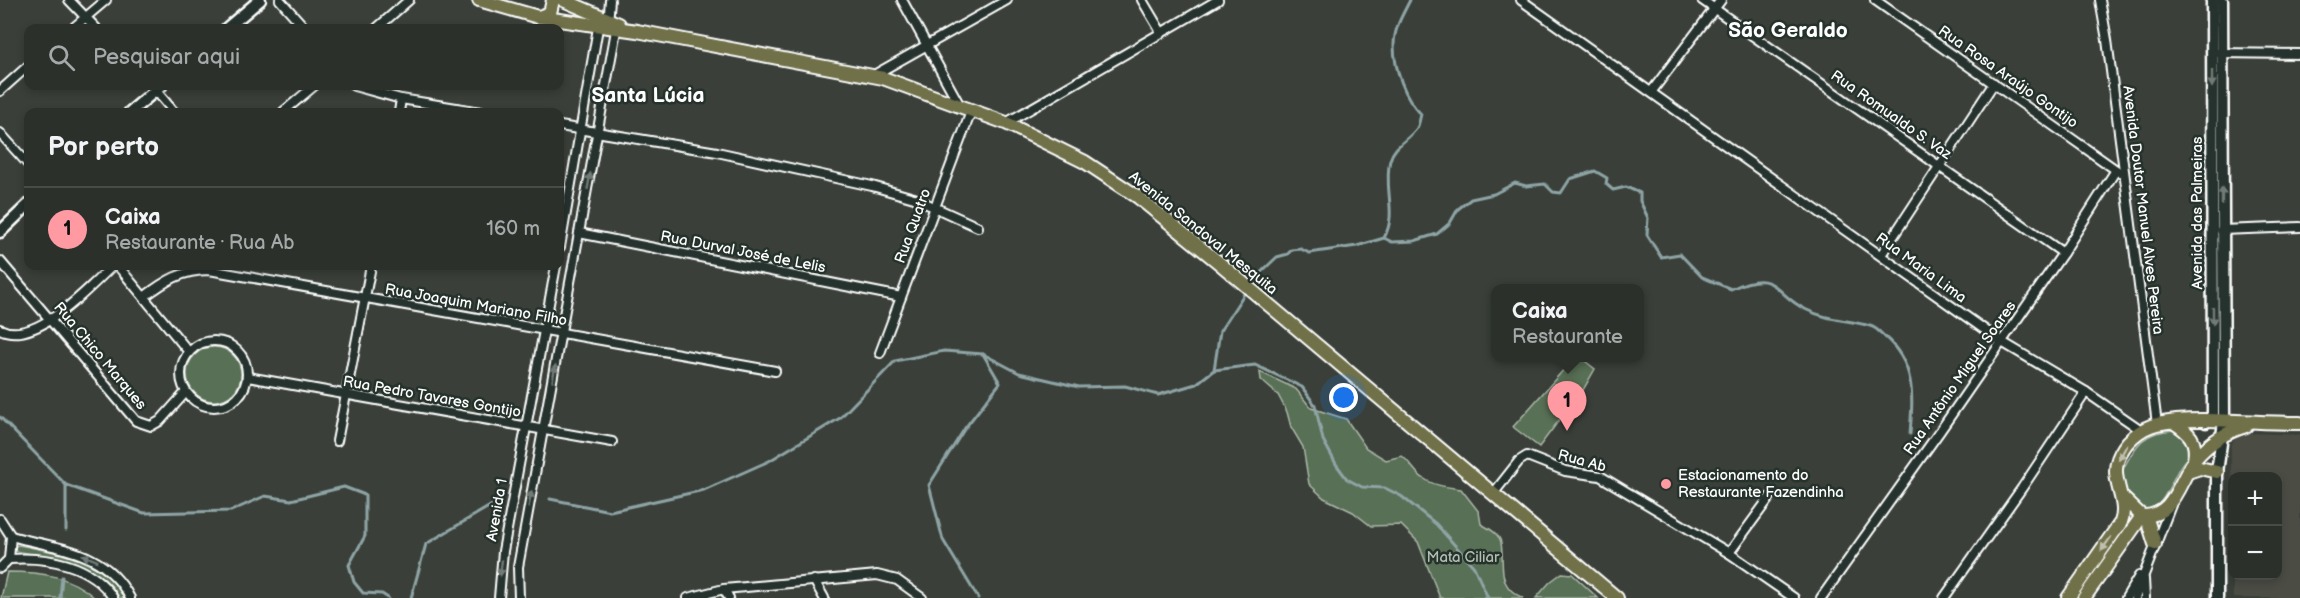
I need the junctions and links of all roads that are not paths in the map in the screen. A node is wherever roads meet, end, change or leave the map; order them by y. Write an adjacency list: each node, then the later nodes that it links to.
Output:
1 (69, 0): 23 (street)
2 (106, 0): 23 (street)
3 (260, 0): 27 (main road)
4 (280, 0): 28 (street)
5 (409, 0): 29 (street)
6 (479, 0): 22 (main road, Avenida Sandoval Mesquita)
7 (553, 0): 22 (main road)
8 (563, 0): 24 (main road)
9 (610, 0): 24 (street)
10 (902, 0): 31 (street)
11 (1007, 0): 31 (street)
12 (1142, 0): 30 (street)
13 (1218, 0): 30 (street)
14 (1521, 0): 42 (street, Rua Maria Lima)
15 (1702, 0): 21 (street, Rua Romualdo S. Vaz)
16 (1721, 0): 21 (street)
17 (1875, 0): 36 (street, Rua Rosa Araújo Gontijo)
18 (2100, 0): 59 (street, Avenida Doutor Manuel Alves Pereira)
19 (2212, 0): 32 (main road, Avenida das Palmeiras)
20 (2222, 0): 32 (main road, Avenida das Palmeiras)
21 (1716, 9): 42 (street); 57 (street, Rua Romualdo S. Vaz)
22 (538, 17): 24 (main road, Avenida Sandoval Mesquita)
23 (86, 18): 25 (street); 26 (street)
24 (605, 22): 35 (main road, Avenida Sandoval Mesquita); 53 (street); 55 (street, Avenida 1)
25 (78, 24)
26 (92, 24)
27 (232, 24)
28 (301, 24)
29 (382, 24)
30 (1161, 32): 51 (street)
31 (929, 46): 35 (street); 44 (street)
32 (2217, 53): 33 (street); 65 (main road, Avenida das Palmeiras)
33 (2300, 54)
34 (24, 70): 41 (street)
35 (873, 76): 44 (main road, Avenida Sandoval Mesquita)
36 (1994, 83): 57 (street); 58 (street, Rua Rosa Araújo Gontijo)
37 (153, 90): 45 (main road)
38 (158, 90): 46 (street)
39 (309, 90): 47 (street)
40 (368, 90): 43 (street)
41 (0, 91)
42 (1652, 91): 69 (street, Rua Maria Lima)
43 (401, 99): 48 (street); 49 (street)
44 (960, 104): 50 (main road, Avenida Sandoval Mesquita)
45 (134, 108)
46 (171, 108)
47 (289, 108)
48 (400, 108)
49 (456, 108)
50 (972, 109): 51 (main road, Avenida Sandoval Mesquita); 60 (street, Rua Quatro)
51 (1006, 123): 106 (main road, Avenida Sandoval Mesquita)
52 (564, 127): 53 (street)
53 (580, 130): 55 (street); 62 (street)
54 (0, 133): 56 (street)
55 (598, 133): 60 (street); 67 (street, Avenida 1, one-way to 55)
56 (24, 160)
57 (1939, 165): 68 (street, Rua Romualdo S. Vaz); 69 (street)
58 (2116, 170): 59 (street, Rua Rosa Araújo Gontijo); 68 (street, Rua Antônio Miguel Soares)
59 (2125, 176): 94 (street, Avenida Doutor Manuel Alves Pereira)
60 (935, 206): 63 (street); 76 (street, Rua Quatro)
61 (24, 209): 66 (main road)
62 (564, 215)
63 (978, 227)
64 (2300, 227): 65 (street)
65 (2217, 230): 91 (main road, Avenida das Palmeiras, one-way to 91); 92 (main road, Avenida das Palmeiras)
66 (0, 232)
67 (579, 233): 76 (street, Rua Durval José de Lelis); 81 (street, Avenida 1)
68 (2063, 253): 82 (street, Rua Antônio Miguel Soares)
69 (1881, 255): 82 (street, Rua Maria Lima)
70 (0, 261): 78 (street, Rua Chico Marques)
71 (107, 270): 78 (street)
72 (121, 270): 75 (street)
73 (370, 270): 77 (street)
74 (555, 270): 79 (street, Avenida 1)
75 (144, 297): 77 (street, Rua Joaquim Mariano Filho); 83 (street)
76 (901, 297): 84 (street, Rua Quatro)
77 (365, 300): 79 (street, Rua Joaquim Mariano Filho); 89 (street)
78 (51, 320): 80 (street); 87 (street, Rua Chico Marques)
79 (544, 331): 81 (street, Rua Joaquim Mariano Filho); 96 (street, Avenida 1)
80 (2, 332)
81 (562, 334): 85 (street, Rua Joaquim Mariano Filho); 97 (street, Avenida 1, one-way to 81)
82 (2001, 342): 88 (street, Rua Maria Lima); 130 (street, Rua Antônio Miguel Soares)
83 (189, 352): 86 (street); 87 (street)
84 (880, 353)
85 (775, 371)
86 (248, 376): 87 (street); 89 (street, Rua Pedro Tavares Gontijo)
87 (186, 392)
88 (2086, 392): 98 (street, Rua Maria Lima); 131 (street)
89 (347, 396): 96 (street, Rua Pedro Tavares Gontijo); 100 (street)
90 (2173, 422): 91 (main road); 94 (main road); 102 (main road)
91 (2206, 422): 92 (main road)
92 (2224, 422): 95 (main road); 99 (main road, Avenida das Palmeiras)
93 (2300, 423): 95 (main road)
94 (2157, 424): 98 (main road)
95 (2253, 424): 99 (main road)
96 (525, 428): 97 (street, Rua Pedro Tavares Gontijo); 122 (street, Avenida 1, one-way to 122)
97 (542, 430): 101 (street, Rua Pedro Tavares Gontijo); 123 (street, Avenida 1, one-way to 97)
98 (2141, 430): 105 (main road, one-way to 105)
99 (2222, 435): 102 (main road); 104 (main road, Avenida das Palmeiras)
100 (336, 441)
101 (612, 442)
102 (2194, 460): 103 (main road)
103 (2188, 472): 104 (main road); 108 (main road)
104 (2217, 472): 137 (main road)
105 (2118, 492): 109 (main road); 132 (main road, one-way to 132)
106 (1493, 494): 113 (street, Rua Ab); 128 (main road, Avenida Sandoval Mesquita)
107 (1770, 497): 113 (street)
108 (2174, 498): 109 (main road); 112 (street)
109 (2142, 516): 112 (main road); 133 (main road)
110 (0, 519): 111 (street)
111 (11, 536): 115 (street); 121 (street, one-way to 111)
112 (2155, 544): 114 (street)
113 (1729, 553): 129 (street, Rua Ab)
114 (2151, 557): 117 (street); 134 (street)
115 (9, 559): 116 (street); 120 (street)
116 (0, 568)
117 (2144, 573): 135 (street); 136 (street)
118 (814, 580): 119 (street); 126 (street); 127 (street)
119 (724, 589): 124 (street); 125 (street)
120 (113, 598)
121 (130, 598)
122 (499, 598)
123 (519, 598)
124 (687, 598)
125 (729, 598)
126 (824, 598)
127 (922, 598)
128 (1617, 598)
129 (1794, 598)
130 (1821, 598)
131 (1944, 598)
132 (2068, 598)
133 (2084, 598)
134 (2126, 598)
135 (2135, 598)
136 (2145, 598)
137 (2217, 598)

